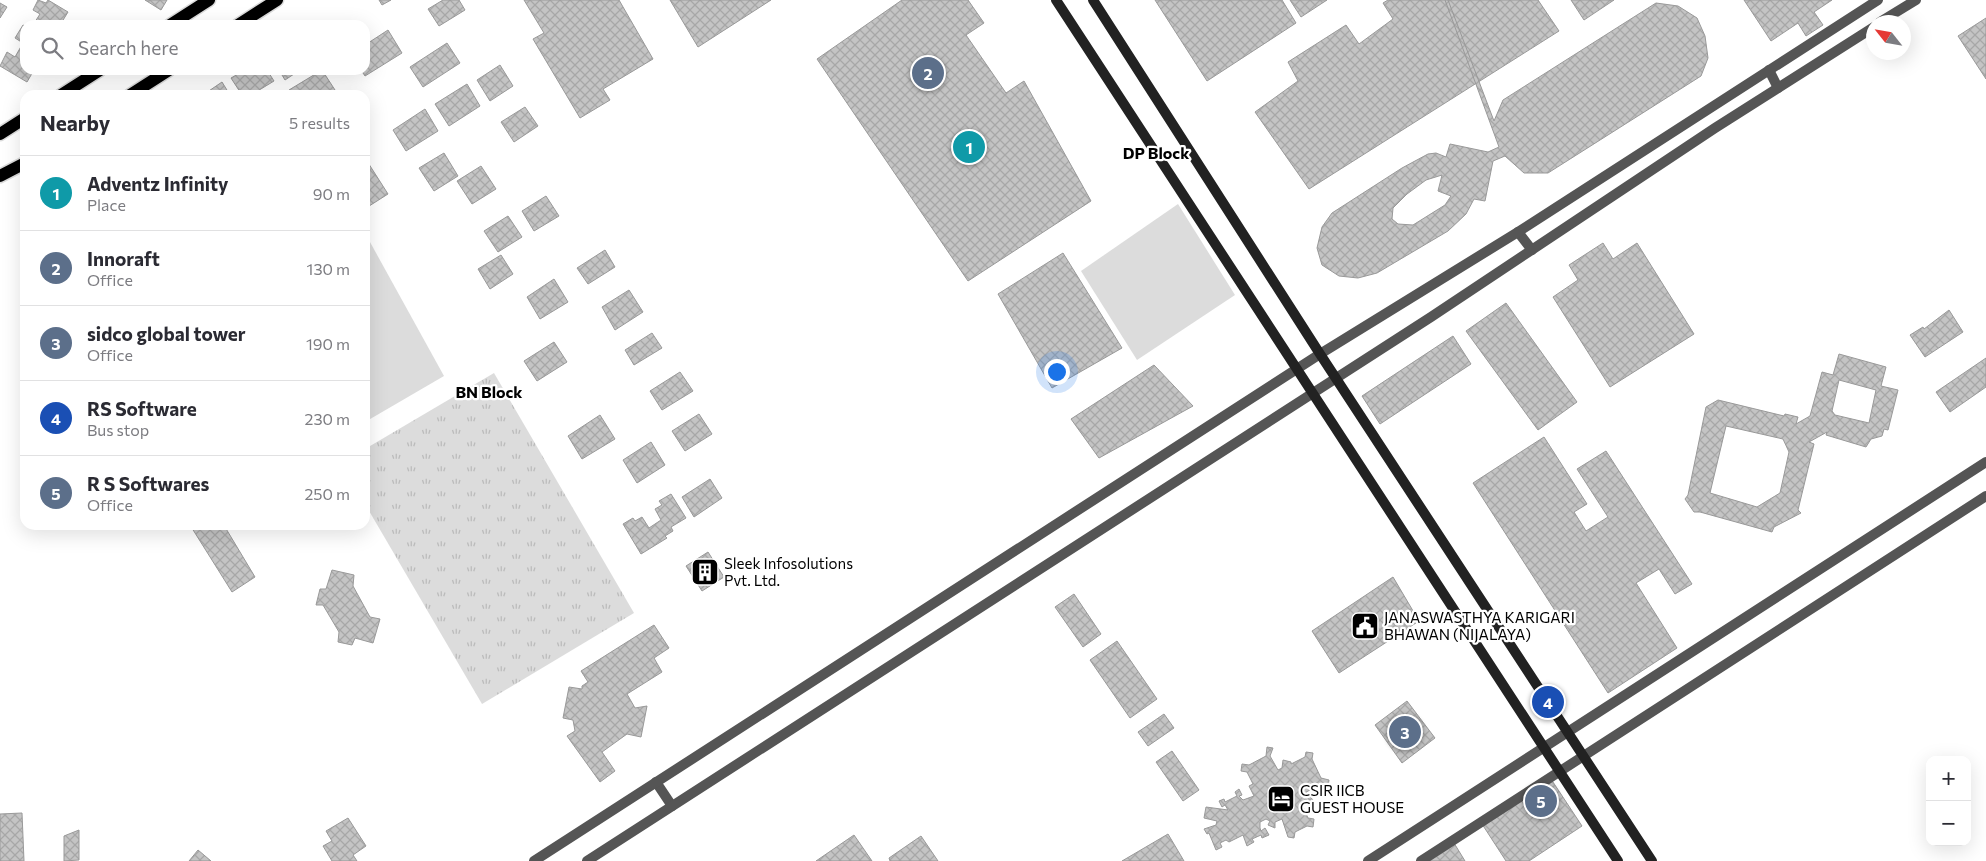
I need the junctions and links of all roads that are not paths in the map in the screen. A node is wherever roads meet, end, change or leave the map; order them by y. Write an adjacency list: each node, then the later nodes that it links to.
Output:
1 (209, 0): 8 (main road)
2 (277, 0): 9 (main road)
3 (1056, 0): 24 (main road)
4 (1094, 0): 23 (main road)
5 (1878, 0): 11 (street)
6 (1916, 0): 7 (street)
7 (1891, 15)
8 (178, 20)
9 (246, 20)
10 (1866, 32): 14 (street)
11 (1769, 70): 14 (street); 21 (street)
12 (92, 75): 15 (main road)
13 (161, 75): 16 (main road)
14 (1778, 88): 22 (street)
15 (69, 90)
16 (138, 90)
17 (20, 121): 18 (main road)
18 (0, 134)
19 (20, 166): 20 (main road)
20 (0, 176)
21 (1518, 232): 22 (street); 23 (street)
22 (1532, 250): 25 (street)
23 (1320, 354): 24 (street); 25 (main road)
24 (1298, 369): 26 (main road); 33 (street)
25 (1336, 378): 26 (street); 29 (main road)
26 (1314, 393): 30 (main road); 34 (street)
27 (1986, 462): 29 (street)
28 (1986, 496): 31 (street)
29 (1567, 731): 30 (street); 31 (main road)
30 (1544, 746): 32 (main road); 37 (street)
31 (1583, 755): 32 (street); 40 (main road)
32 (1559, 771): 38 (street); 39 (main road)
33 (656, 782): 34 (street); 35 (street)
34 (672, 806): 36 (street)
35 (534, 861)
36 (587, 861)
37 (1368, 861)
38 (1421, 861)
39 (1618, 861)
40 (1652, 861)

